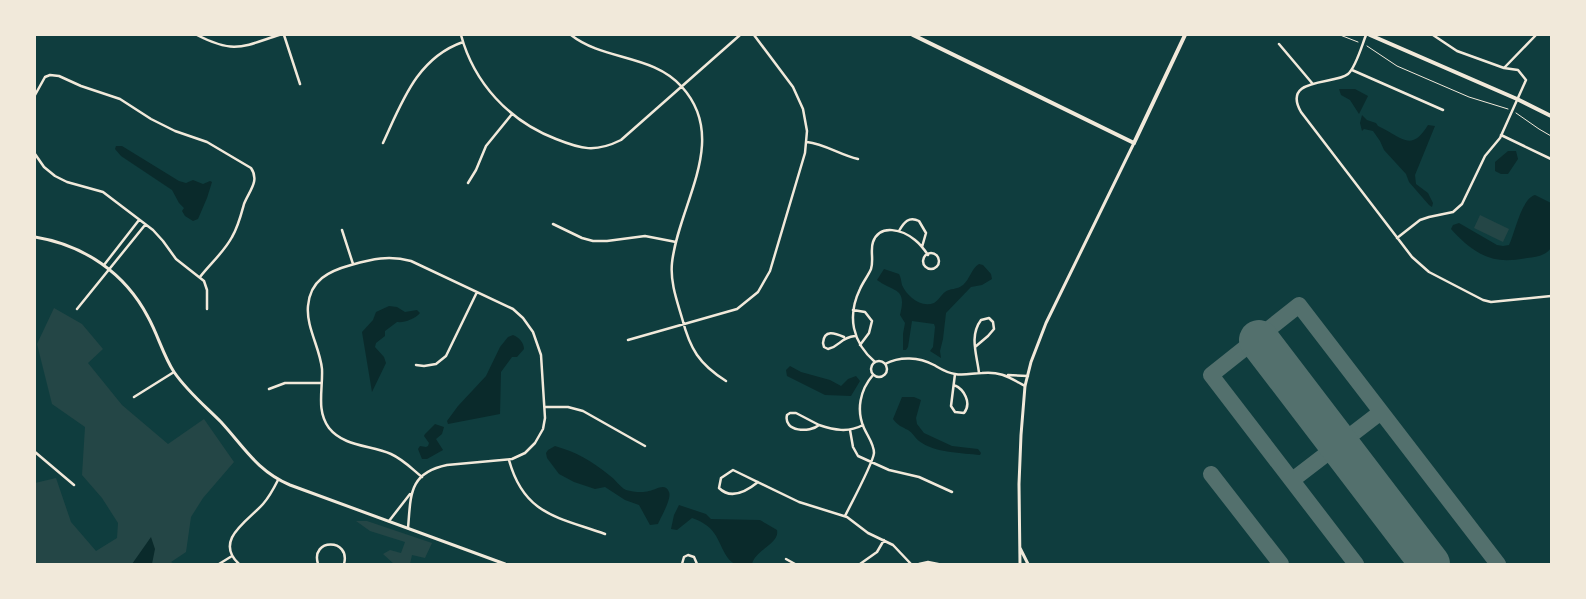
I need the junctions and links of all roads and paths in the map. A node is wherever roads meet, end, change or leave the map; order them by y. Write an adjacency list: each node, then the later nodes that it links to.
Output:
1 (197, 35): 2 (street)
2 (279, 35)
3 (284, 35): 20 (street)
4 (461, 35): 14 (street)
5 (571, 35): 21 (street)
6 (740, 35): 21 (street)
7 (754, 35): 30 (street)
8 (913, 35): 32 (main road)
9 (1185, 35): 32 (main road)
10 (1340, 35): 16 (path)
11 (1368, 35): 16 (street); 23 (main road)
12 (1433, 35): 17 (street)
13 (1536, 35): 17 (street)
14 (463, 42): 26 (street); 31 (street)
15 (1279, 44): 19 (street)
16 (1363, 44): 18 (street); 25 (path)
17 (1504, 68): 23 (street)
18 (1352, 70): 19 (street); 24 (street)
19 (1312, 83): 43 (street)
20 (300, 84)
21 (682, 86): 26 (street); 44 (street)
22 (35, 95): 50 (street)
23 (1517, 99): 25 (street); 27 (main road)
24 (1443, 110)
25 (1512, 110): 28 (street); 29 (path)
26 (512, 114): 36 (street)
27 (1551, 116)
28 (1501, 135): 35 (street); 43 (street)
29 (1551, 136)
30 (806, 142): 34 (street); 56 (street)
31 (383, 143)
32 (1134, 143): 70 (street)
33 (35, 154): 37 (street)
34 (858, 159)
35 (1551, 159)
36 (468, 183)
37 (139, 220): 38 (street); 47 (street)
38 (145, 224): 49 (street); 50 (street)
39 (553, 224): 44 (street)
40 (342, 230): 48 (street)
41 (899, 231): 45 (street); 45 (street); 55 (street)
42 (35, 237): 47 (street)
43 (1396, 238): 52 (street)
44 (676, 242): 56 (street)
45 (922, 247): 46 (street)
46 (928, 255): 46 (street)
47 (104, 264): 49 (street)
48 (353, 264): 51 (street); 72 (street)
49 (110, 269): 54 (street); 65 (street)
50 (200, 277): 53 (street)
51 (477, 292): 64 (street); 77 (street)
52 (1551, 296)
53 (207, 309)
54 (77, 310)
55 (853, 310): 57 (street); 60 (street)
56 (683, 325): 59 (street); 71 (street)
57 (855, 336): 58 (street); 60 (street)
58 (844, 337): 58 (street)
59 (628, 340)
60 (860, 345): 62 (street)
61 (975, 347): 61 (street); 66 (street)
62 (875, 362): 63 (street); 68 (street)
63 (885, 364): 67 (street); 68 (street)
64 (416, 365)
65 (174, 372): 76 (street); 86 (street)
66 (979, 373): 67 (street); 69 (street)
67 (955, 374): 73 (street)
68 (873, 375): 79 (street)
69 (1008, 376): 70 (street); 74 (street)
70 (1028, 376): 74 (street)
71 (726, 381)
72 (321, 383): 75 (street); 85 (street)
73 (954, 385): 73 (street)
74 (1025, 386): 96 (street)
75 (269, 389)
76 (134, 396)
77 (545, 407): 81 (street); 83 (street)
78 (819, 425): 78 (street); 80 (street)
79 (863, 425): 80 (street); 84 (street)
80 (850, 430): 84 (street)
81 (645, 446)
82 (35, 452): 88 (street)
83 (509, 460): 85 (street); 94 (street)
84 (871, 462): 89 (street); 91 (street)
85 (422, 477): 90 (street)
86 (278, 480): 92 (street); 97 (street)
87 (758, 482): 87 (street); 91 (street)
88 (74, 485)
89 (952, 492)
90 (411, 493): 92 (street); 93 (street)
91 (845, 516): 95 (street)
92 (389, 522): 93 (street)
93 (408, 528): 103 (street)
94 (605, 534)
95 (884, 540): 107 (street); 108 (street)
96 (1019, 547): 111 (street); 112 (street)
97 (232, 556): 99 (street); 100 (street)
98 (786, 559): 106 (street)
99 (219, 564)
100 (239, 564)
101 (318, 564): 102 (street)
102 (344, 564)
103 (505, 564)
104 (682, 564): 105 (street)
105 (697, 564)
106 (795, 564)
107 (860, 564)
108 (911, 564)
109 (919, 564): 110 (street)
110 (938, 564)
111 (1020, 564)
112 (1028, 564)

